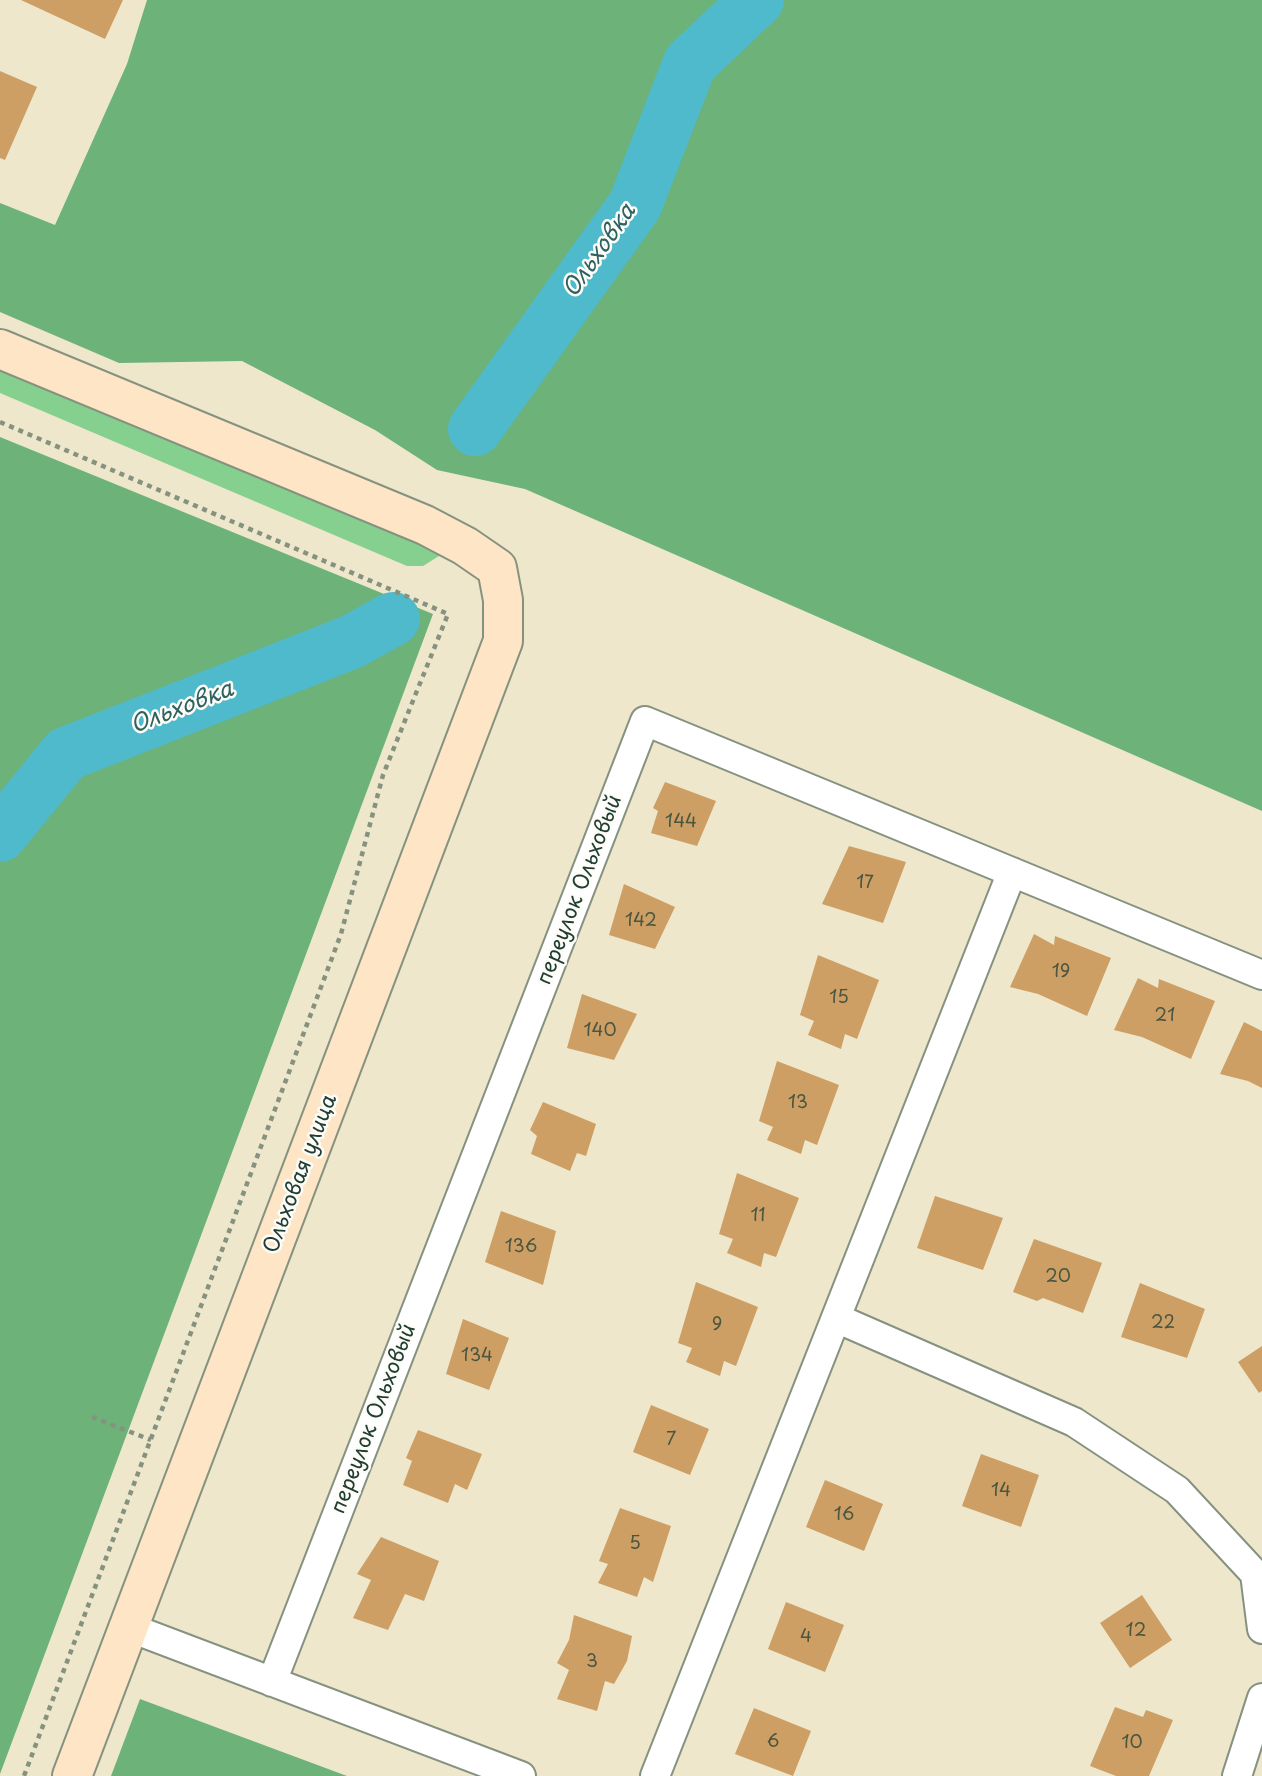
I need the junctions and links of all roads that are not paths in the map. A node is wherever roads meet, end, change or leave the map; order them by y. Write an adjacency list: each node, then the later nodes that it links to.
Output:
1 (0, 349): 5 (main road, Ольховая улица)
2 (1012, 872): 3 (street, переулок Ольховый); 4 (street); 7 (street, переулок Ольховый)
3 (1262, 975)
4 (836, 1318): 6 (street); 11 (street)
5 (128, 1627): 7 (street); 9 (main road, Ольховая улица)
6 (1262, 1629)
7 (272, 1682): 10 (street)
8 (1262, 1698): 12 (street)
9 (72, 1776)
10 (522, 1776)
11 (655, 1776)
12 (1237, 1776)

